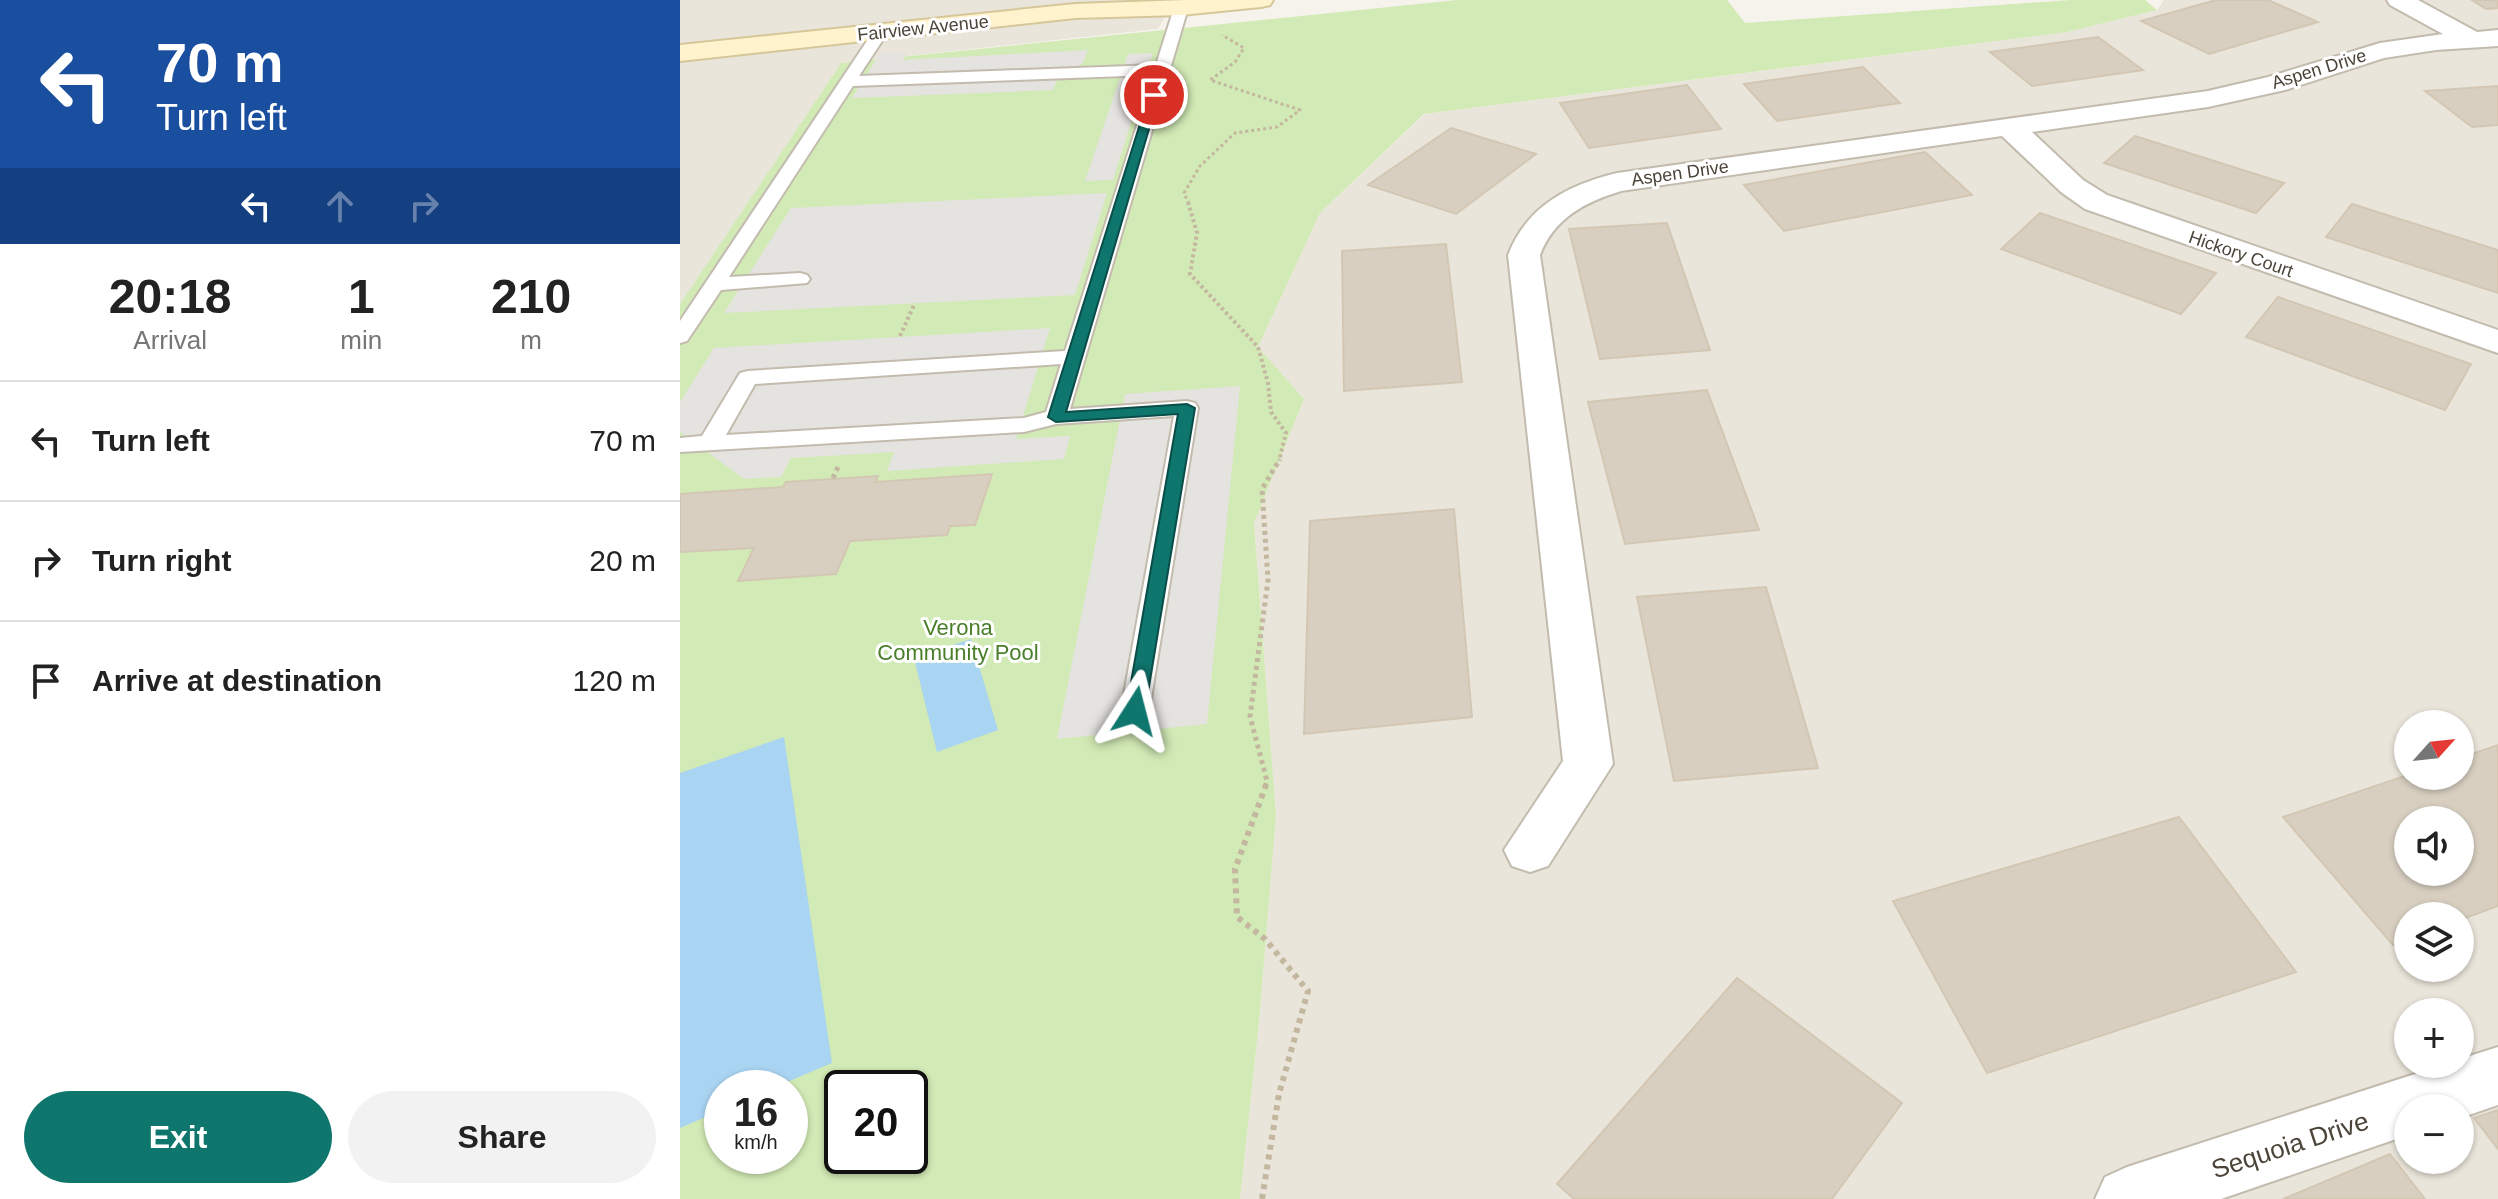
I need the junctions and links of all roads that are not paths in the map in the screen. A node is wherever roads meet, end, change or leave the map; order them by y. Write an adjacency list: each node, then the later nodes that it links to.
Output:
1 (1261, 0): 4 (main road, Fairview Avenue)
2 (2399, 0): 6 (street)
3 (2429, 0): 6 (street)
4 (1181, 8): 5 (main road, Fairview Avenue); 8 (lane)
5 (880, 32): 7 (main road, Fairview Avenue); 9 (lane)
6 (2485, 38): 10 (street, Aspen Drive)
7 (680, 53)
8 (1161, 70): 9 (lane); 15 (lane)
9 (847, 81): 12 (lane)
10 (2008, 126): 14 (street, Hickory Court); 20 (street, Aspen Drive)
11 (800, 279): 12 (lane)
12 (715, 284): 13 (lane)
13 (680, 337)
14 (2498, 342)
15 (1076, 357): 16 (lane); 17 (lane)
16 (1056, 417): 17 (lane); 19 (lane)
17 (710, 443): 18 (lane)
18 (680, 445)
19 (1135, 711)
20 (1530, 850)
21 (2498, 1076): 22 (street, Sequoia Drive)
22 (2127, 1199)

